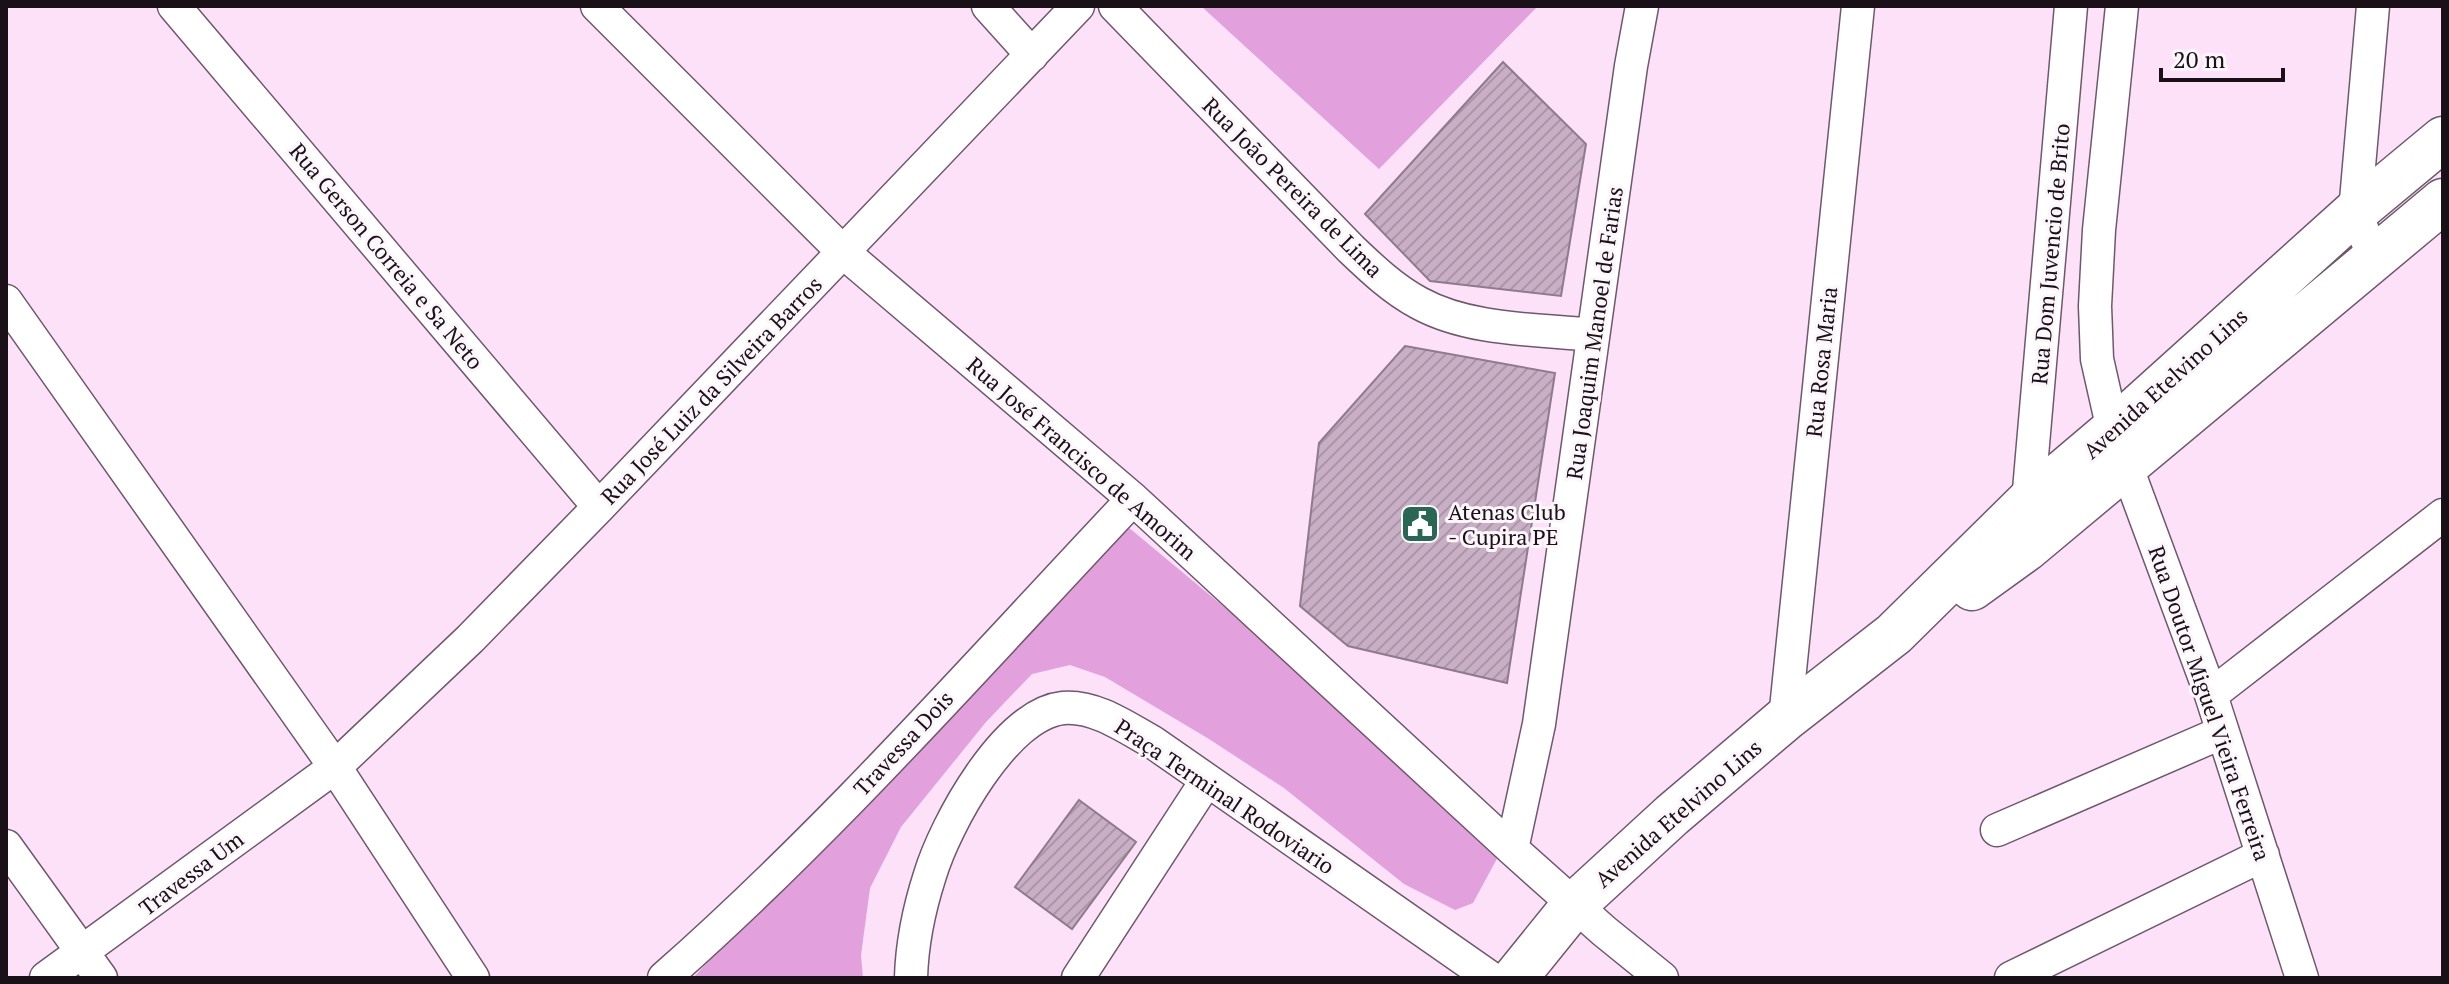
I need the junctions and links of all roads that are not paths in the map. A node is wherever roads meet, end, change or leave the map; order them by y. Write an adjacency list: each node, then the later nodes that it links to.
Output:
1 (174, 6): 22 (street, Rua Gerson Correia e Sa Neto)
2 (597, 6): 15 (street, Rua José Francisco de Amorim)
3 (988, 6): 11 (street)
4 (1078, 6): 11 (street, Rua José Luiz da Silveira Barros)
5 (1115, 6): 18 (street, Rua João Pereira de Lima)
6 (1642, 6): 18 (street, Rua Joaquim Manoel de Farias)
7 (1858, 6): 26 (street, Rua Rosa Maria)
8 (2071, 6): 21 (street, Rua Dom Juvencio de Brito)
9 (2122, 6): 19 (street)
10 (2373, 6): 14 (street)
11 (1032, 55): 15 (street, Rua José Luiz da Silveira Barros)
12 (2443, 139): 14 (main road, Avenida Etelvino Lins)
13 (2443, 201): 16 (main road, Avenida Etelvino Lins)
14 (2355, 212): 16 (street); 19 (main road, Avenida Etelvino Lins)
15 (843, 252): 20 (street, Rua José Francisco de Amorim); 22 (street, Rua José Luiz da Silveira Barros)
16 (2374, 257): 19 (main road, Avenida Etelvino Lins)
17 (6, 301): 28 (street)
18 (1593, 335): 32 (street, Rua Joaquim Manoel de Farias)
19 (2120, 448): 21 (main road, Avenida Etelvino Lins); 24 (main road, Avenida Etelvino Lins); 25 (street, Rua Doutor Miguel Vieira Ferreira)
20 (1133, 499): 32 (street, Rua José Francisco de Amorim); 38 (street, Travessa Dois)
21 (2028, 502): 24 (main road, Avenida Etelvino Lins)
22 (599, 507): 28 (street, Rua José Luiz da Silveira Barros)
23 (2443, 515): 25 (street)
24 (1894, 634): 26 (main road, Avenida Etelvino Lins)
25 (2211, 695): 27 (street, Rua Doutor Miguel Vieira Ferreira)
26 (1785, 719): 34 (main road, Avenida Etelvino Lins)
27 (2223, 732): 30 (street); 33 (street, Rua Doutor Miguel Vieira Ferreira)
28 (335, 767): 35 (street, Travessa Um); 37 (street)
29 (1207, 780): 39 (street, Praça Terminal Rodoviario); 40 (street); 41 (street, Praça Terminal Rodoviario)
30 (1997, 830)
31 (6, 846): 35 (street)
32 (1512, 849): 34 (street, Rua José Francisco de Amorim)
33 (2263, 855): 44 (street); 45 (street, Rua Doutor Miguel Vieira Ferreira)
34 (1574, 905): 42 (main road, Avenida Etelvino Lins); 43 (street, Rua José Francisco de Amorim)
35 (92, 965): 36 (street, Travessa Um)
36 (46, 978)
37 (473, 978)
38 (664, 978)
39 (911, 978)
40 (1078, 978)
41 (1491, 978)
42 (1515, 978)
43 (1662, 978)
44 (2011, 978)
45 (2302, 978)

